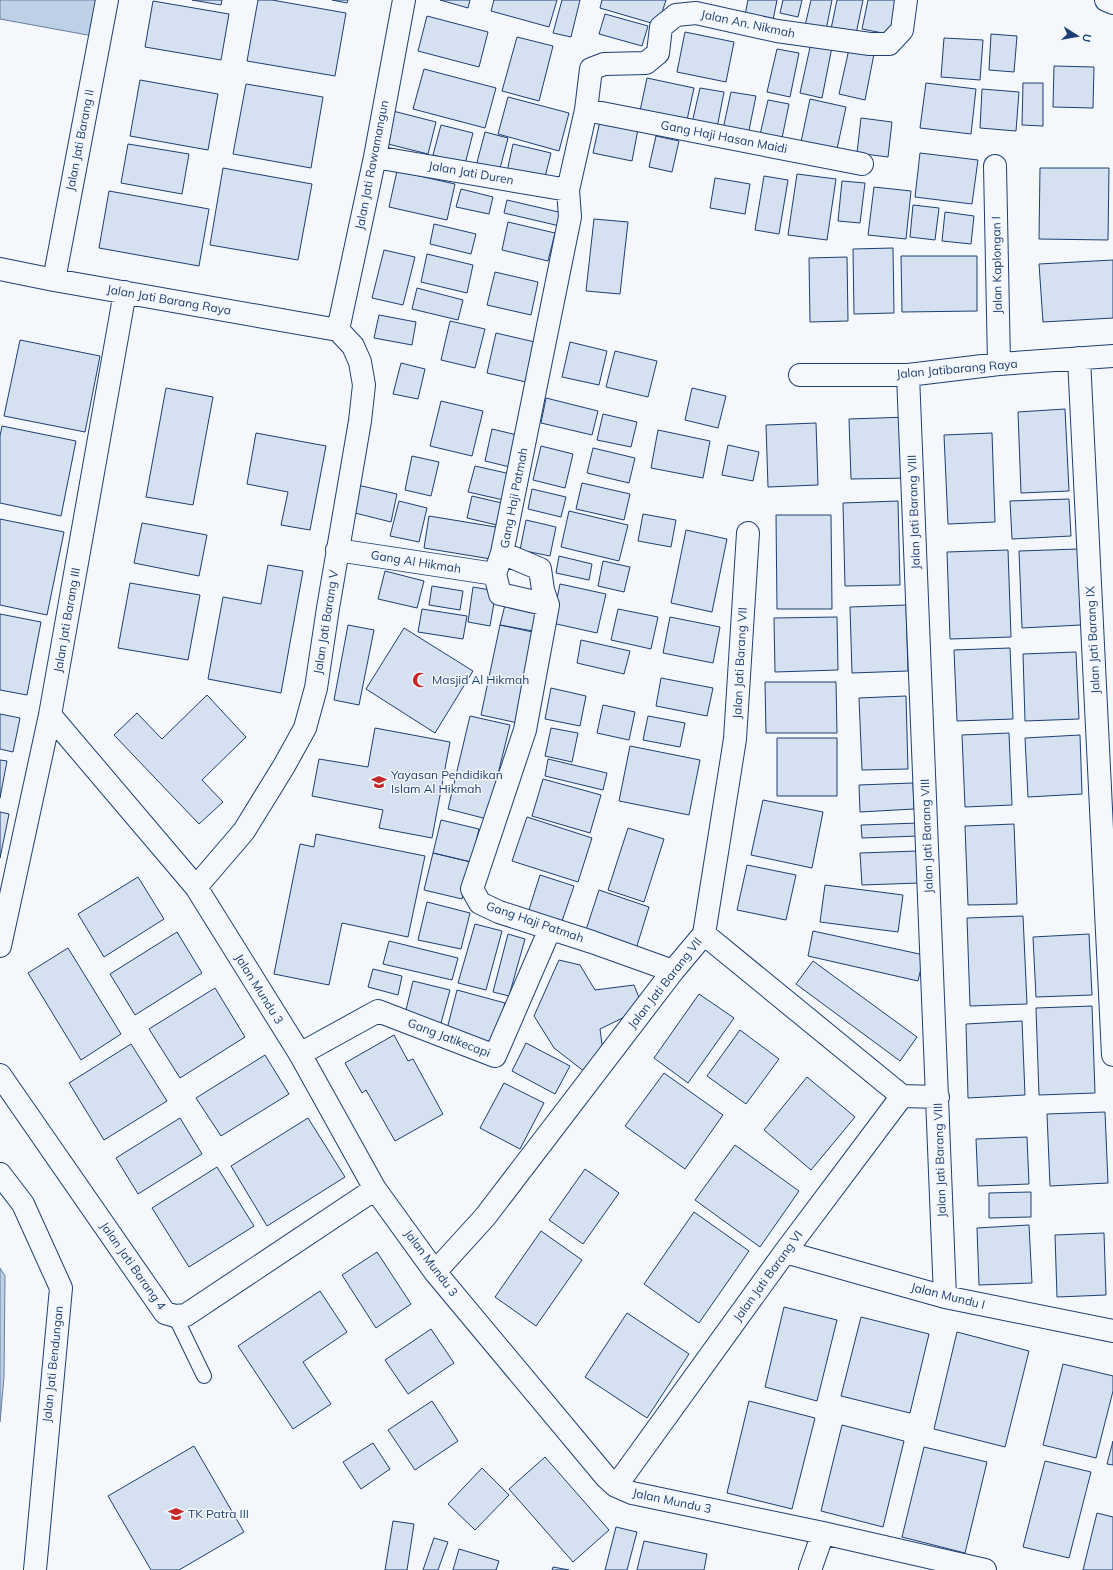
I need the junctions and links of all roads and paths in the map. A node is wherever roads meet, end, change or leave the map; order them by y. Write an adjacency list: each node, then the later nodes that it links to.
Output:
1 (107, 0): 12 (street, Jalan Jati Barang II)
2 (404, 0): 7 (street, Jalan Jati Rawamangun)
3 (906, 0): 6 (street, Jalan An. Nikmah)
4 (1106, 0): 5 (street)
5 (1113, 3)
6 (586, 110): 8 (street, Gang Haji Hasan Maidi); 10 (street, Jalan An. Nikmah)
7 (375, 157): 10 (street, Jalan Jati Duren); 14 (street, Jalan Jati Rawamangun)
8 (862, 164)
9 (994, 166): 17 (street, Jalan Kaplongan I)
10 (568, 190): 22 (street, Gang Haji Patmah)
11 (0, 269): 12 (street, Jalan Jati Barang Raya)
12 (54, 280): 13 (street, Jalan Jati Barang Raya)
13 (124, 292): 14 (street, Jalan Jati Barang Raya); 25 (street, Jalan Jati Barang III)
14 (338, 330): 21 (street, Jalan Jati Barang V)
15 (1113, 356): 16 (street, Jalan Jatibarang Raya)
16 (1079, 358): 17 (street, Jalan Jatibarang Raya); 27 (street, Jalan Jati Barang IX)
17 (999, 364): 19 (street, Jalan Jatibarang Raya)
18 (800, 375): 19 (street, Jalan Jatibarang Raya)
19 (908, 375): 36 (street, Jalan Jati Barang VIII)
20 (748, 533): 29 (street, Jalan Jati Barang VII)
21 (337, 550): 23 (street, Gang Al Hikmah); 26 (street, Jalan Jati Barang V)
22 (502, 553): 23 (street); 24 (street, Gang Haji Patmah)
23 (495, 574): 24 (street)
24 (548, 605): 28 (street, Gang Haji Patmah)
25 (50, 715): 26 (street, Jalan Mundu 3); 30 (street, Jalan Jati Barang III)
26 (196, 887): 32 (street, Jalan Mundu 3)
27 (1110, 922): 33 (street, Jalan Jati Barang IX)
28 (550, 929): 31 (street, Gang Haji Patmah); 32 (street, Gang Jatikecapi)
29 (704, 934): 31 (street, Jalan Jati Barang VII); 35 (street)
30 (0, 946)
31 (673, 971): 40 (street, Jalan Jati Barang VII)
32 (300, 1054): 38 (street, Jalan Mundu 3)
33 (1113, 1055)
34 (0, 1075): 42 (street, Jalan Jati Barang 4)
35 (902, 1096): 36 (street); 39 (street, Jalan Jati Barang VI)
36 (938, 1097): 41 (street, Jalan Jati Barang VIII)
37 (0, 1174): 47 (street, Jalan Jati Bendungan)
38 (375, 1189): 40 (street, Jalan Mundu 3); 42 (street, Jalan Jati Barang 4)
39 (785, 1252): 41 (street, Jalan Mundu I); 45 (street, Jalan Jati Barang VI)
40 (435, 1272): 45 (street, Jalan Mundu 3)
41 (945, 1297): 43 (street, Jalan Mundu I)
42 (175, 1316): 44 (lane)
43 (1113, 1331)
44 (204, 1376)
45 (616, 1486): 46 (street, Jalan Mundu 3)
46 (823, 1533): 48 (street); 49 (street, Jalan Mundu 3)
47 (34, 1570)
48 (810, 1570)
49 (986, 1570)

